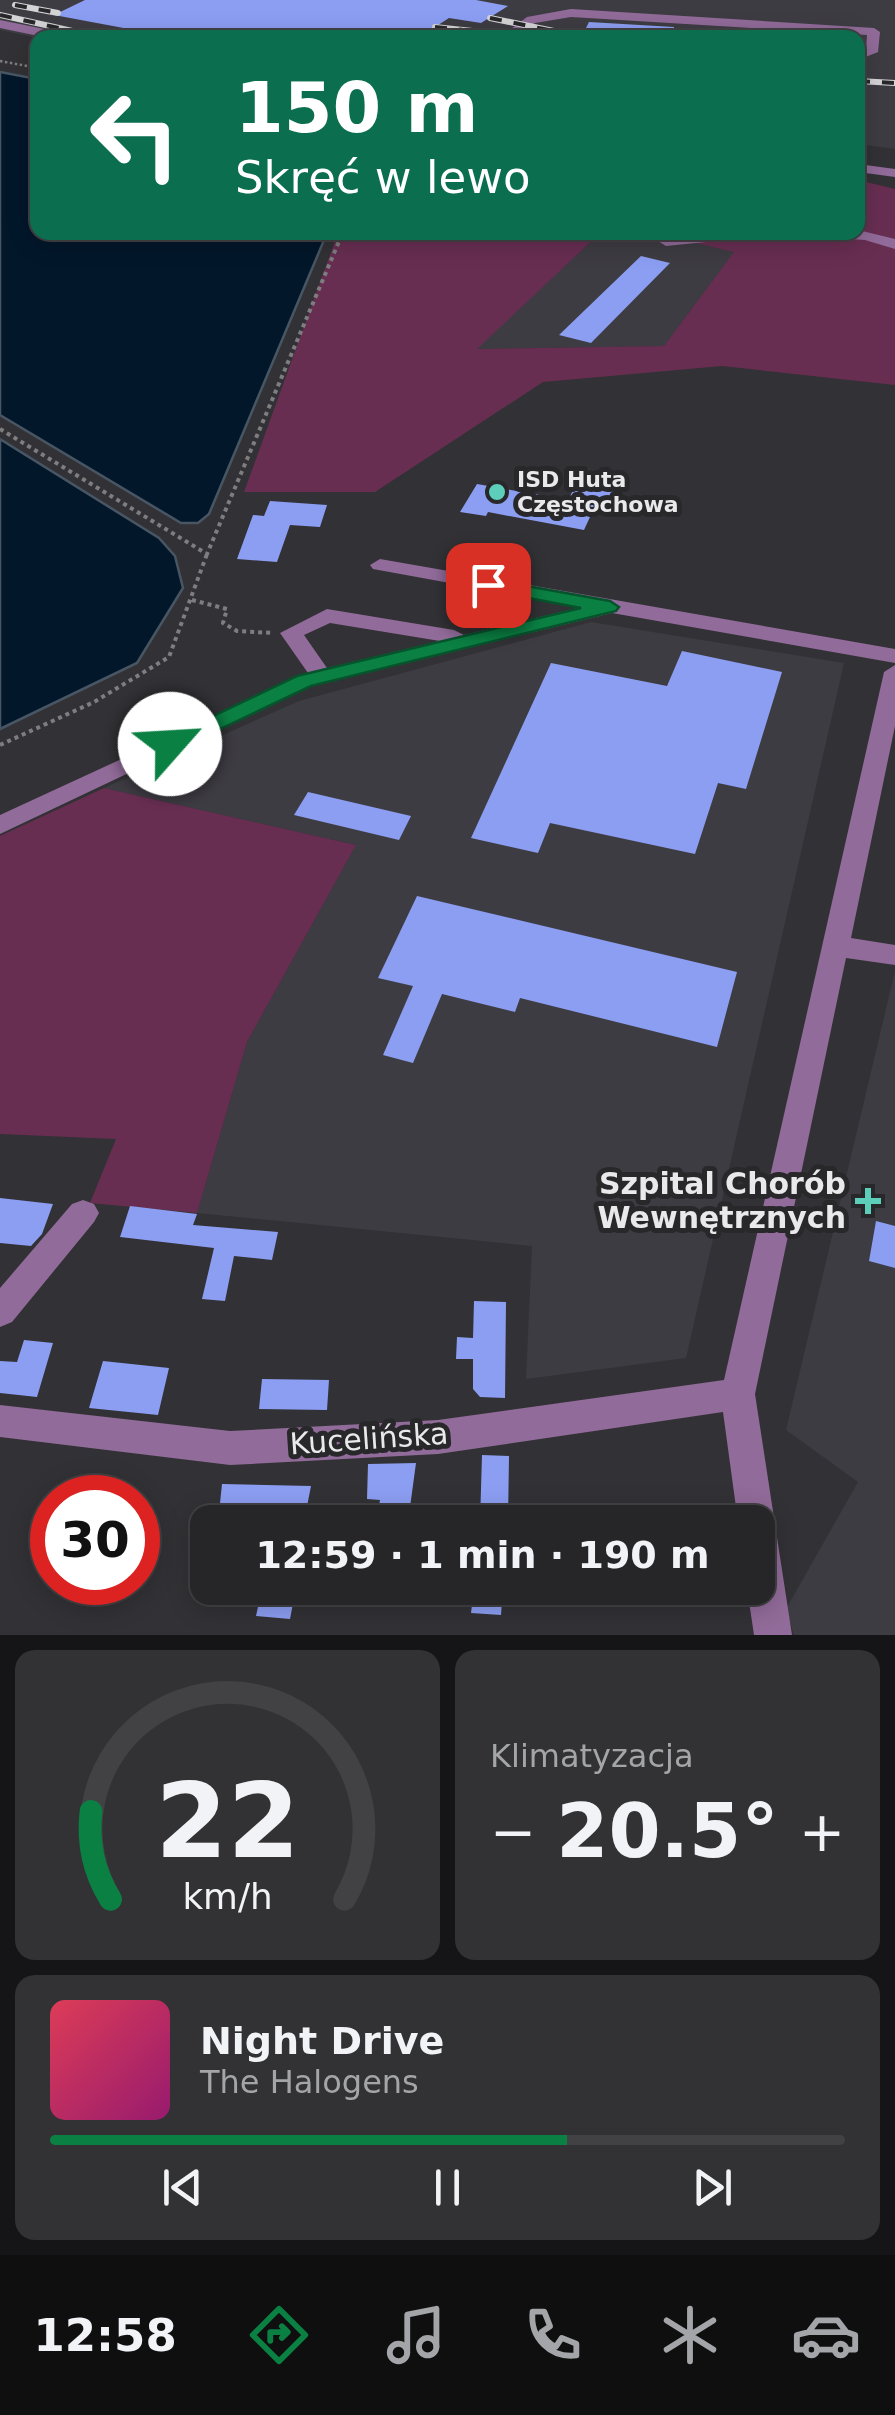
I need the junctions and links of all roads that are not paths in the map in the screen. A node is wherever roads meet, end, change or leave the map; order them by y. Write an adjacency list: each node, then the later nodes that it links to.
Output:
1 (688, 14): 4 (street); 5 (street); 6 (street)
2 (0, 24): 3 (street)
3 (30, 30)
4 (517, 30)
5 (684, 30)
6 (853, 30)
7 (865, 31): 8 (street)
8 (865, 54)
9 (865, 169): 10 (street)
10 (895, 173)
11 (865, 235): 14 (street)
12 (676, 240): 13 (street)
13 (666, 241)
14 (895, 244)
15 (380, 565): 16 (street)
16 (610, 607): 17 (street); 18 (street)
17 (469, 640): 20 (street); 20 (street)
18 (895, 656)
19 (895, 672): 22 (street)
20 (321, 676): 21 (street)
21 (0, 825)
22 (835, 946): 23 (street); 26 (street)
23 (895, 955)
24 (83, 1213): 25 (street)
25 (0, 1312)
26 (738, 1394): 27 (street, Kucelińska); 28 (street)
27 (0, 1421)
28 (754, 1505)
29 (768, 1605): 30 (street)
30 (772, 1635)

